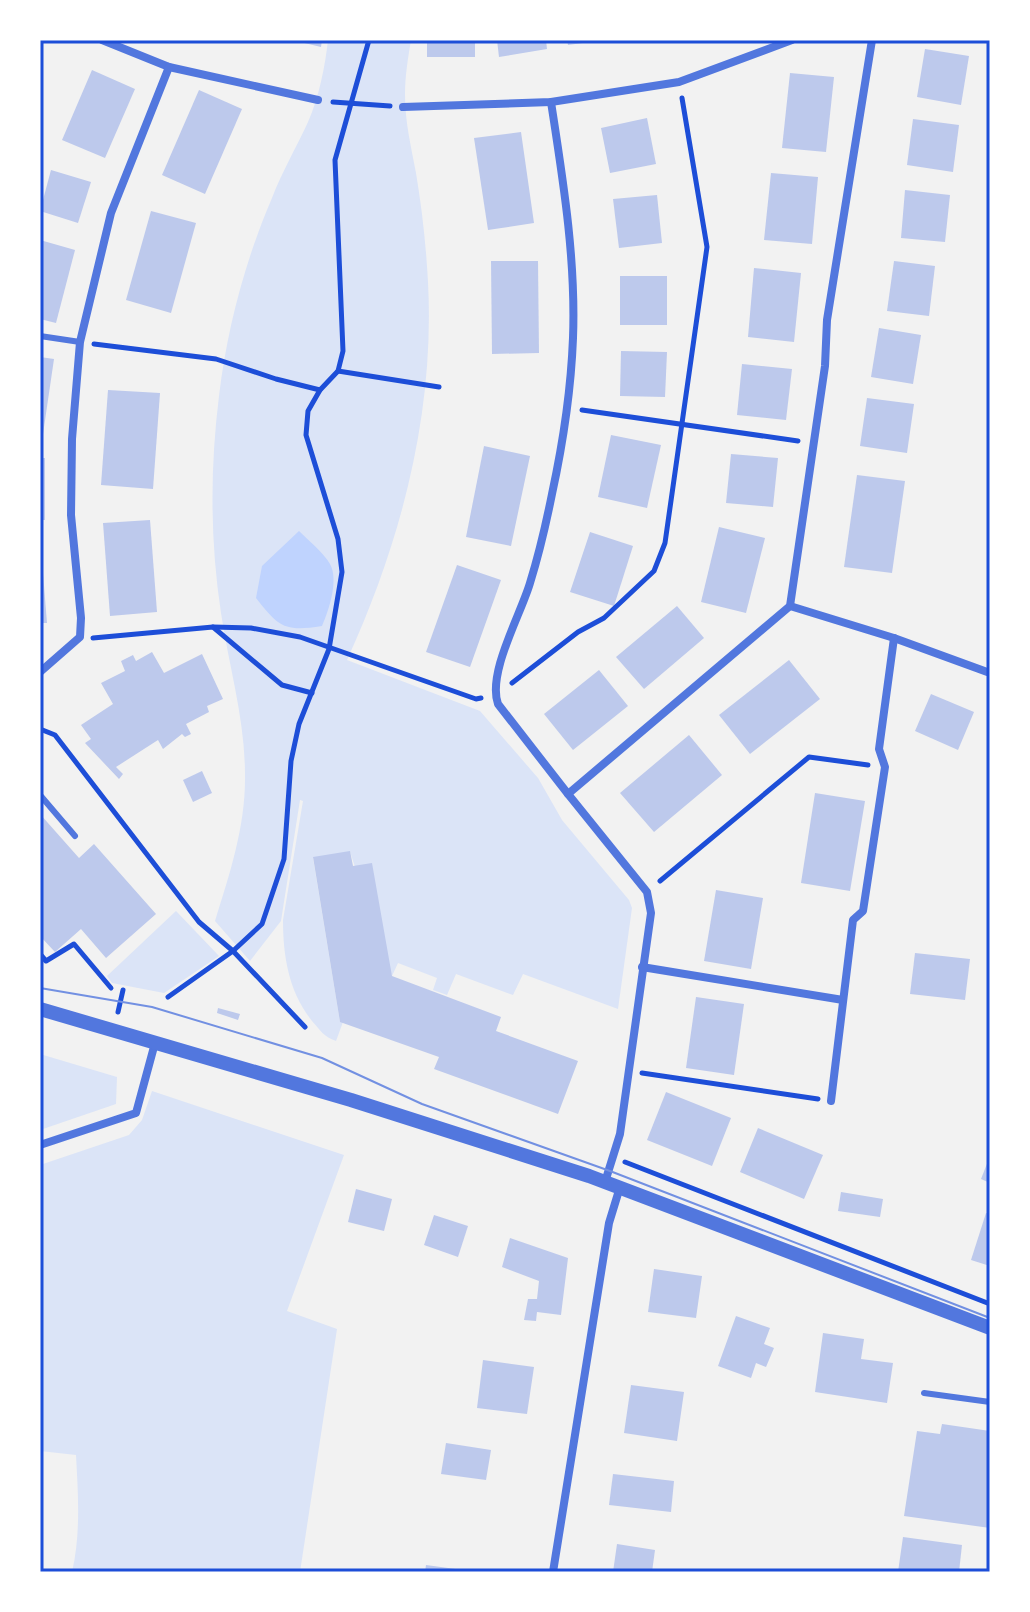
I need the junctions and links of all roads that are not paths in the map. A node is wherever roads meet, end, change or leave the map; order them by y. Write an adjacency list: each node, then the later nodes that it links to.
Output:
1 (102, 40): 4 (street)
2 (792, 40): 6 (street)
3 (872, 40): 10 (street)
4 (169, 67): 5 (street); 9 (street)
5 (318, 100)
6 (551, 102): 7 (street); 14 (street)
7 (403, 107)
8 (40, 336): 9 (lane)
9 (80, 342): 12 (street)
10 (790, 606): 11 (street); 14 (street)
11 (894, 638): 13 (street); 18 (street)
12 (40, 672)
13 (990, 673)
14 (568, 794): 17 (street)
15 (40, 795): 16 (lane)
16 (75, 836)
17 (642, 967): 18 (street); 23 (street)
18 (843, 1000): 21 (street)
19 (40, 1009): 20 (street)
20 (155, 1043): 22 (street); 23 (street)
21 (831, 1101)
22 (40, 1145)
23 (605, 1182): 24 (street)
24 (620, 1187): 25 (street); 28 (street)
25 (990, 1328)
26 (924, 1393): 27 (lane)
27 (990, 1402)
28 (553, 1572)

